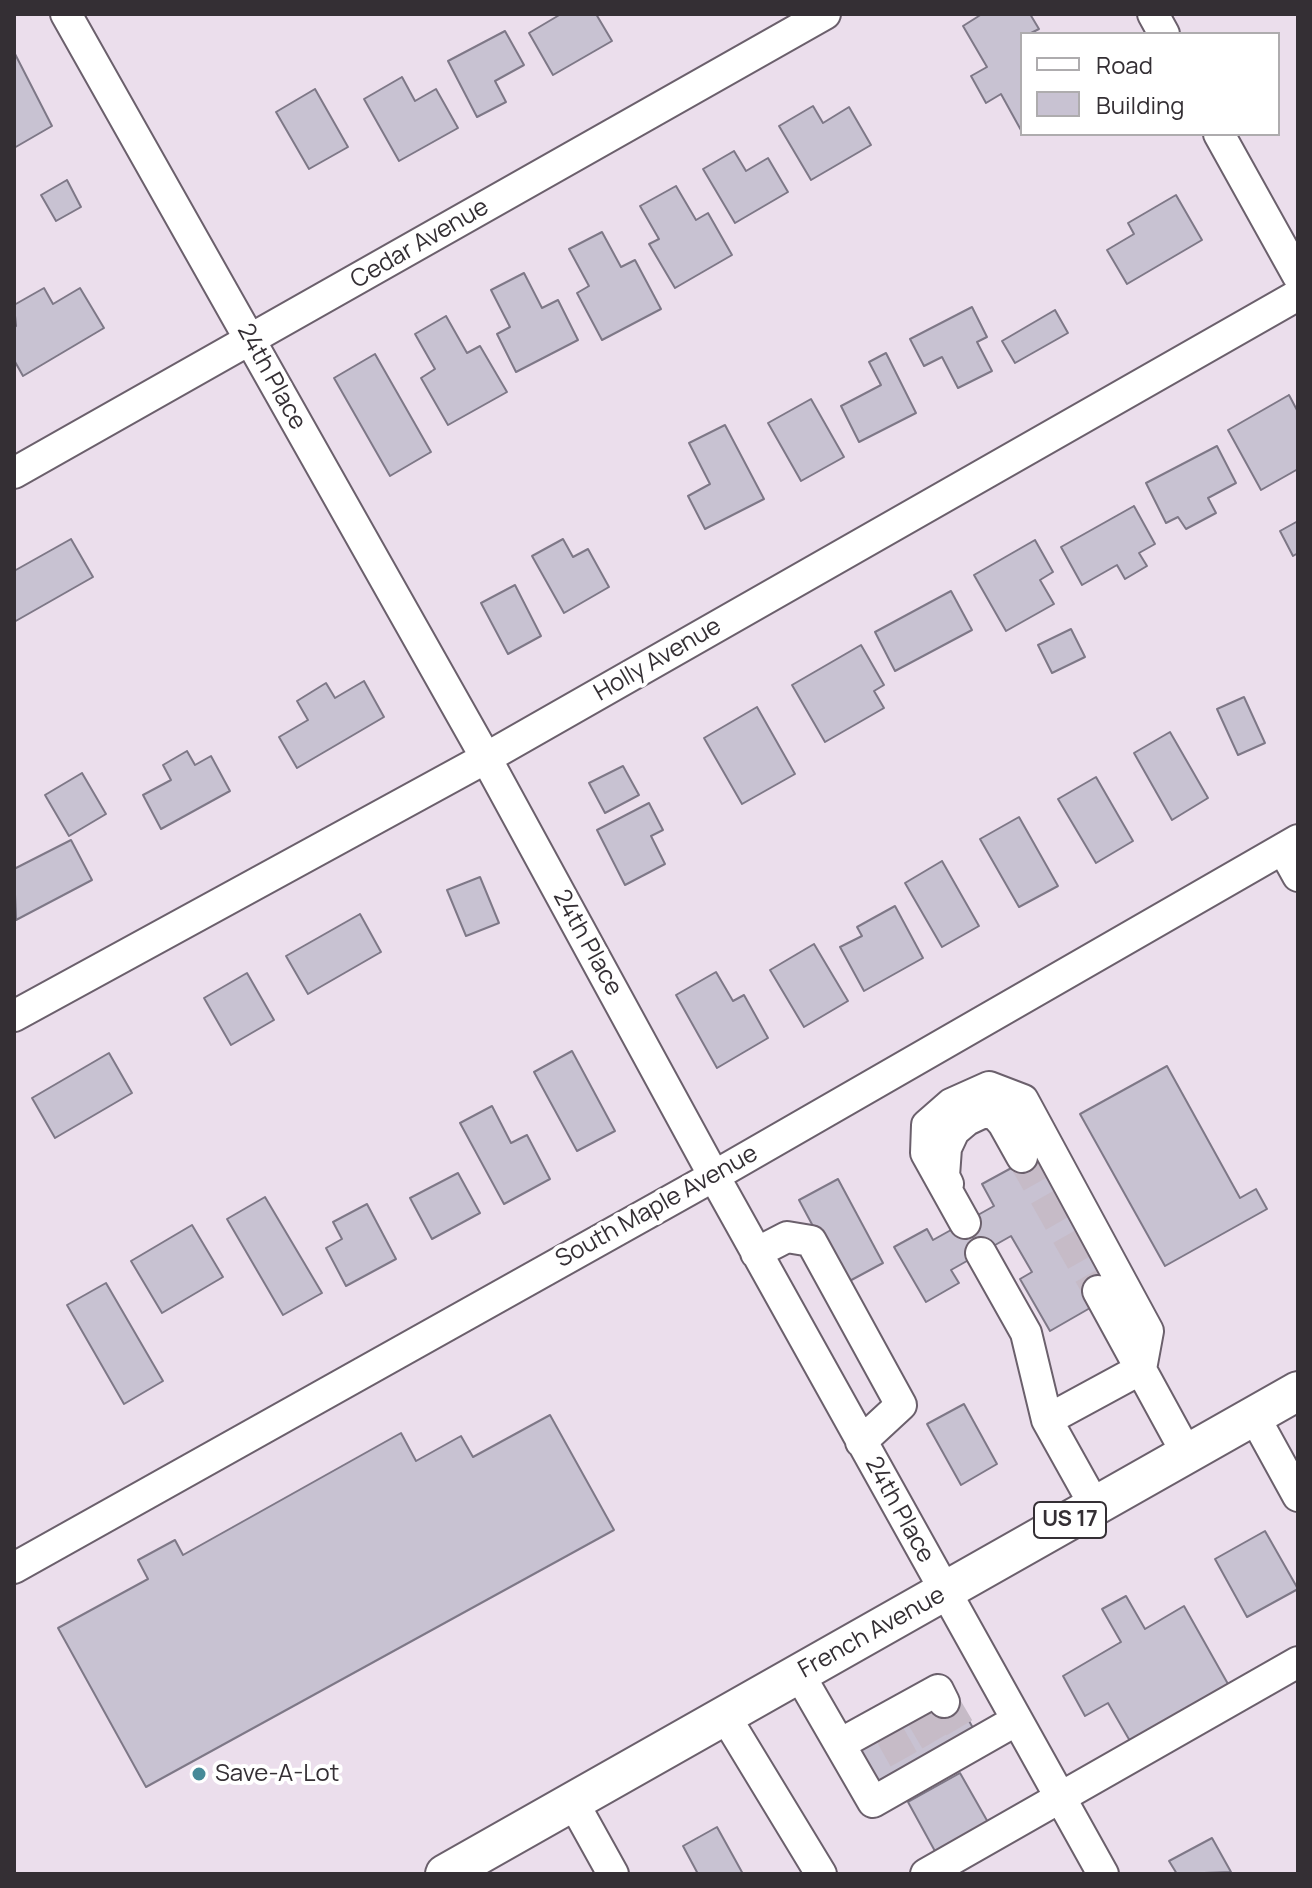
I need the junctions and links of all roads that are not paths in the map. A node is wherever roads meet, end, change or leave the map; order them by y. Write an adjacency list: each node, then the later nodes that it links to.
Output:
1 (66, 14): 8 (street, 24th Place)
2 (825, 14): 8 (street, Cedar Avenue)
3 (1153, 14): 4 (street)
4 (1163, 32)
5 (1220, 136): 6 (street)
6 (1298, 276)
7 (1298, 295): 10 (street, Holly Avenue)
8 (250, 340): 9 (street, Cedar Avenue); 10 (street, 24th Place)
9 (14, 473)
10 (486, 758): 13 (street, Holly Avenue); 15 (street, 24th Place)
11 (1290, 844): 12 (street); 15 (street, South Maple Avenue)
12 (1298, 876)
13 (14, 1016)
14 (1022, 1157): 21 (street)
15 (714, 1176): 16 (street, 24th Place); 29 (street, South Maple Avenue)
16 (756, 1253): 19 (street); 20 (street, 24th Place)
17 (981, 1253): 24 (street)
18 (1098, 1291): 21 (street)
19 (846, 1306): 20 (street); 25 (street)
20 (801, 1333): 25 (street, 24th Place)
21 (1141, 1369): 24 (street); 26 (street)
22 (1298, 1391): 23 (main road, French Avenue / US 17)
23 (1254, 1416): 26 (main road, French Avenue / US 17); 27 (street)
24 (1047, 1420): 28 (street)
25 (861, 1442): 30 (street, 24th Place)
26 (1187, 1454): 28 (main road, French Avenue / US 17)
27 (1296, 1484)
28 (1095, 1506): 30 (main road, French Avenue / US 17)
29 (14, 1568)
30 (945, 1592): 32 (main road, French Avenue / US 17); 35 (street, 24th Place)
31 (1298, 1662): 37 (street)
32 (799, 1674): 34 (main road, French Avenue / US 17); 36 (street)
33 (926, 1707): 36 (street)
34 (725, 1716): 38 (main road, French Avenue / US 17); 41 (street)
35 (1017, 1720): 36 (street); 37 (street, 24th Place)
36 (840, 1744)
37 (1060, 1797): 42 (street); 43 (street, 24th Place)
38 (573, 1802): 39 (main road, French Avenue / US 17); 40 (street)
39 (445, 1874)
40 (613, 1874)
41 (821, 1874)
42 (926, 1874)
43 (1103, 1874)

